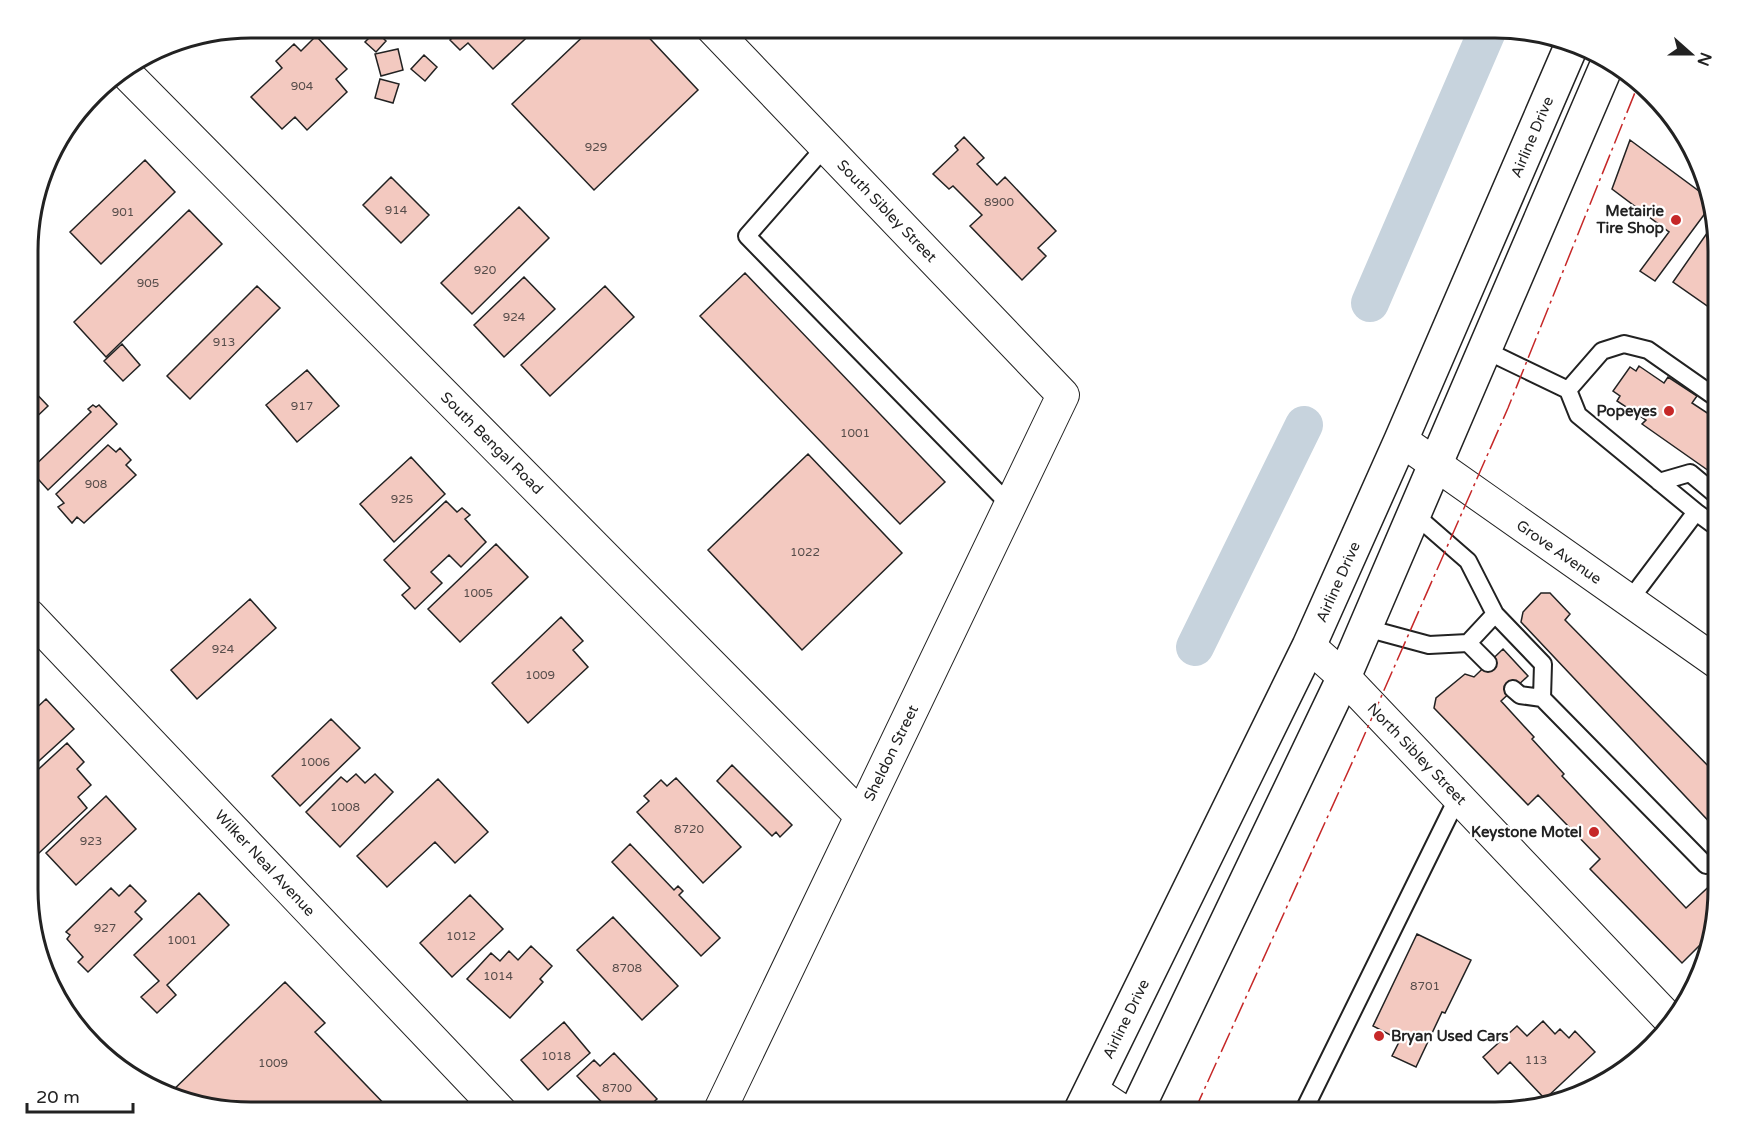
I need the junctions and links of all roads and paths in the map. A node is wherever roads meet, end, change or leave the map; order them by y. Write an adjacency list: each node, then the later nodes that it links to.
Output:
1 (721, 38): 5 (street, South Sibley Street)
2 (1569, 51): 10 (highway, Airline Drive)
3 (1605, 69): 6 (highway)
4 (128, 76): 30 (street, South Bengal Road)
5 (825, 147): 9 (street, South Sibley Street); 14 (lane)
6 (1485, 350): 7 (lane); 11 (highway)
7 (1568, 390): 8 (lane); 12 (lane)
8 (1707, 391)
9 (1063, 395): 14 (street, Sheldon Street)
10 (1401, 440): 11 (street, Grove Avenue); 23 (highway, Airline Drive)
11 (1436, 465): 16 (highway); 18 (street, Grove Avenue)
12 (1659, 482): 13 (lane); 15 (lane)
13 (1707, 487)
14 (1010, 505): 30 (street, Sheldon Street)
15 (1696, 512): 17 (lane); 18 (lane)
16 (1414, 514): 19 (lane); 21 (highway)
17 (1707, 520)
18 (1629, 601): 24 (street, Grove Avenue)
19 (1495, 614): 22 (lane); 28 (lane)
20 (38, 624): 34 (street, Wilker Neal Avenue)
21 (1366, 628): 22 (lane); 26 (highway)
22 (1468, 643): 25 (lane)
23 (1309, 646): 26 (street, North Sibley Street); 33 (highway, Airline Drive)
24 (1708, 656)
25 (1488, 663)
26 (1344, 677): 29 (street, North Sibley Street); 36 (highway)
27 (1513, 689): 28 (lane)
28 (1542, 698): 31 (lane)
29 (1458, 797): 32 (street, North Sibley Street); 37 (lane)
30 (861, 816): 35 (street, Sheldon Street)
31 (1706, 865)
32 (1666, 1016)
33 (1085, 1101)
34 (492, 1102)
35 (724, 1102)
36 (1141, 1102)
37 (1308, 1102)

